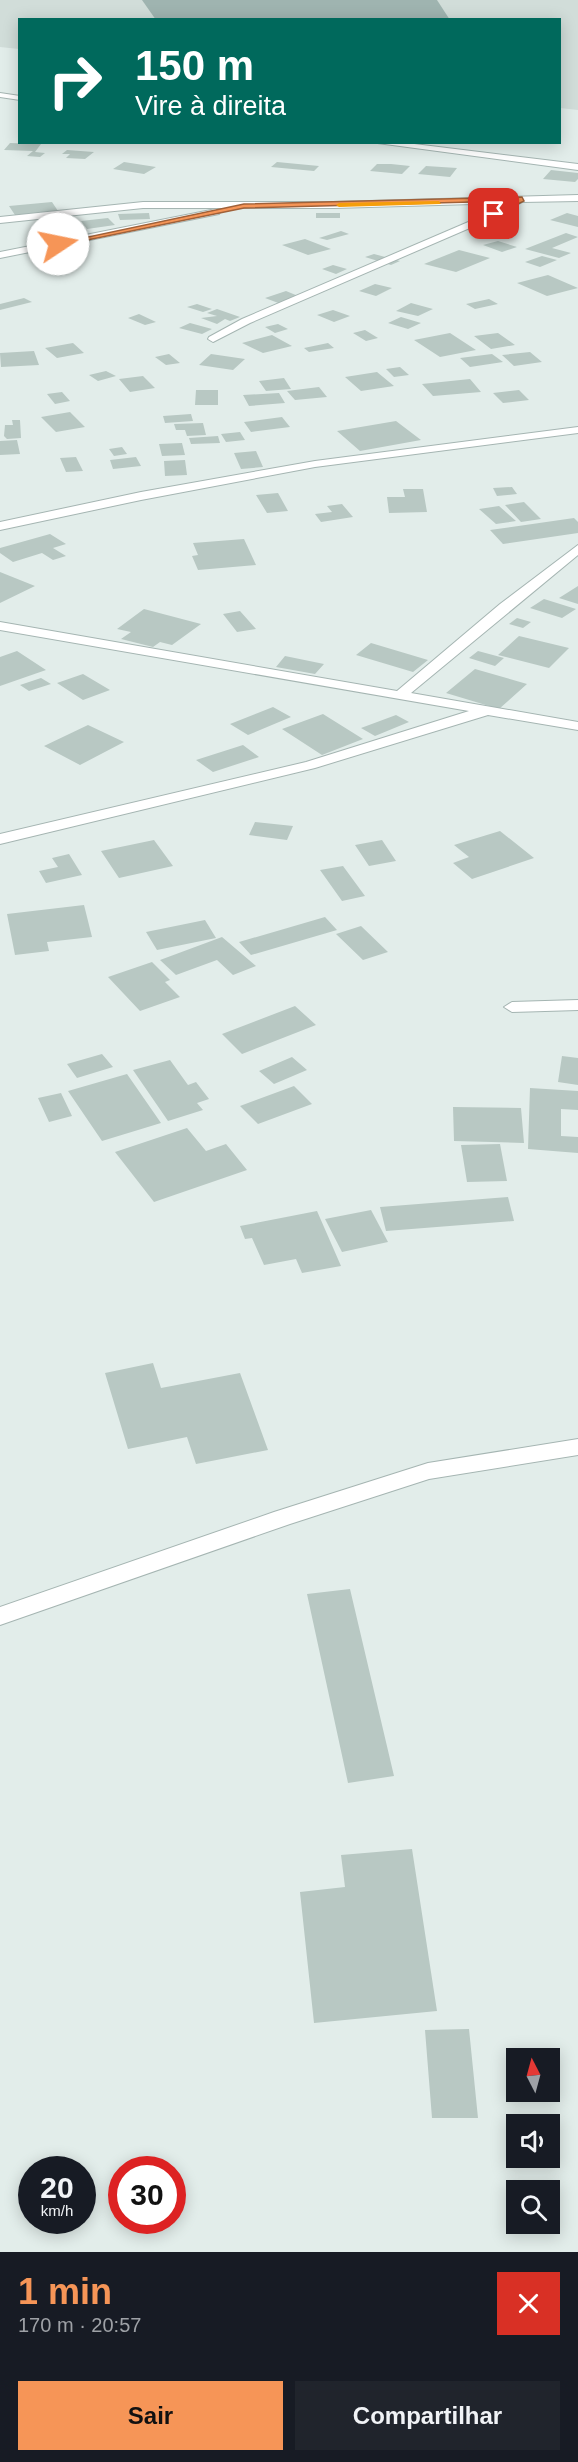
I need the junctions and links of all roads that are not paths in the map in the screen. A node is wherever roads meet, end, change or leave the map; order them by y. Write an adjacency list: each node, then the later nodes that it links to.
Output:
1 (0, 95): 2 (street)
2 (18, 98)
3 (390, 144): 4 (street)
4 (578, 167)
5 (578, 198): 6 (street)
6 (522, 199): 7 (street); 10 (street)
7 (244, 206): 8 (street); 9 (street)
8 (0, 220)
9 (0, 255)
10 (213, 339)
11 (578, 430): 12 (street)
12 (0, 526)
13 (578, 549): 17 (street)
14 (0, 626): 15 (street)
15 (20, 629): 16 (street); 17 (street)
16 (0, 636)
17 (402, 694): 18 (street)
18 (489, 710): 19 (street); 20 (street)
19 (578, 726)
20 (0, 839)
21 (578, 1005): 22 (street)
22 (512, 1007)
23 (578, 1447): 24 (street)
24 (0, 1616)

